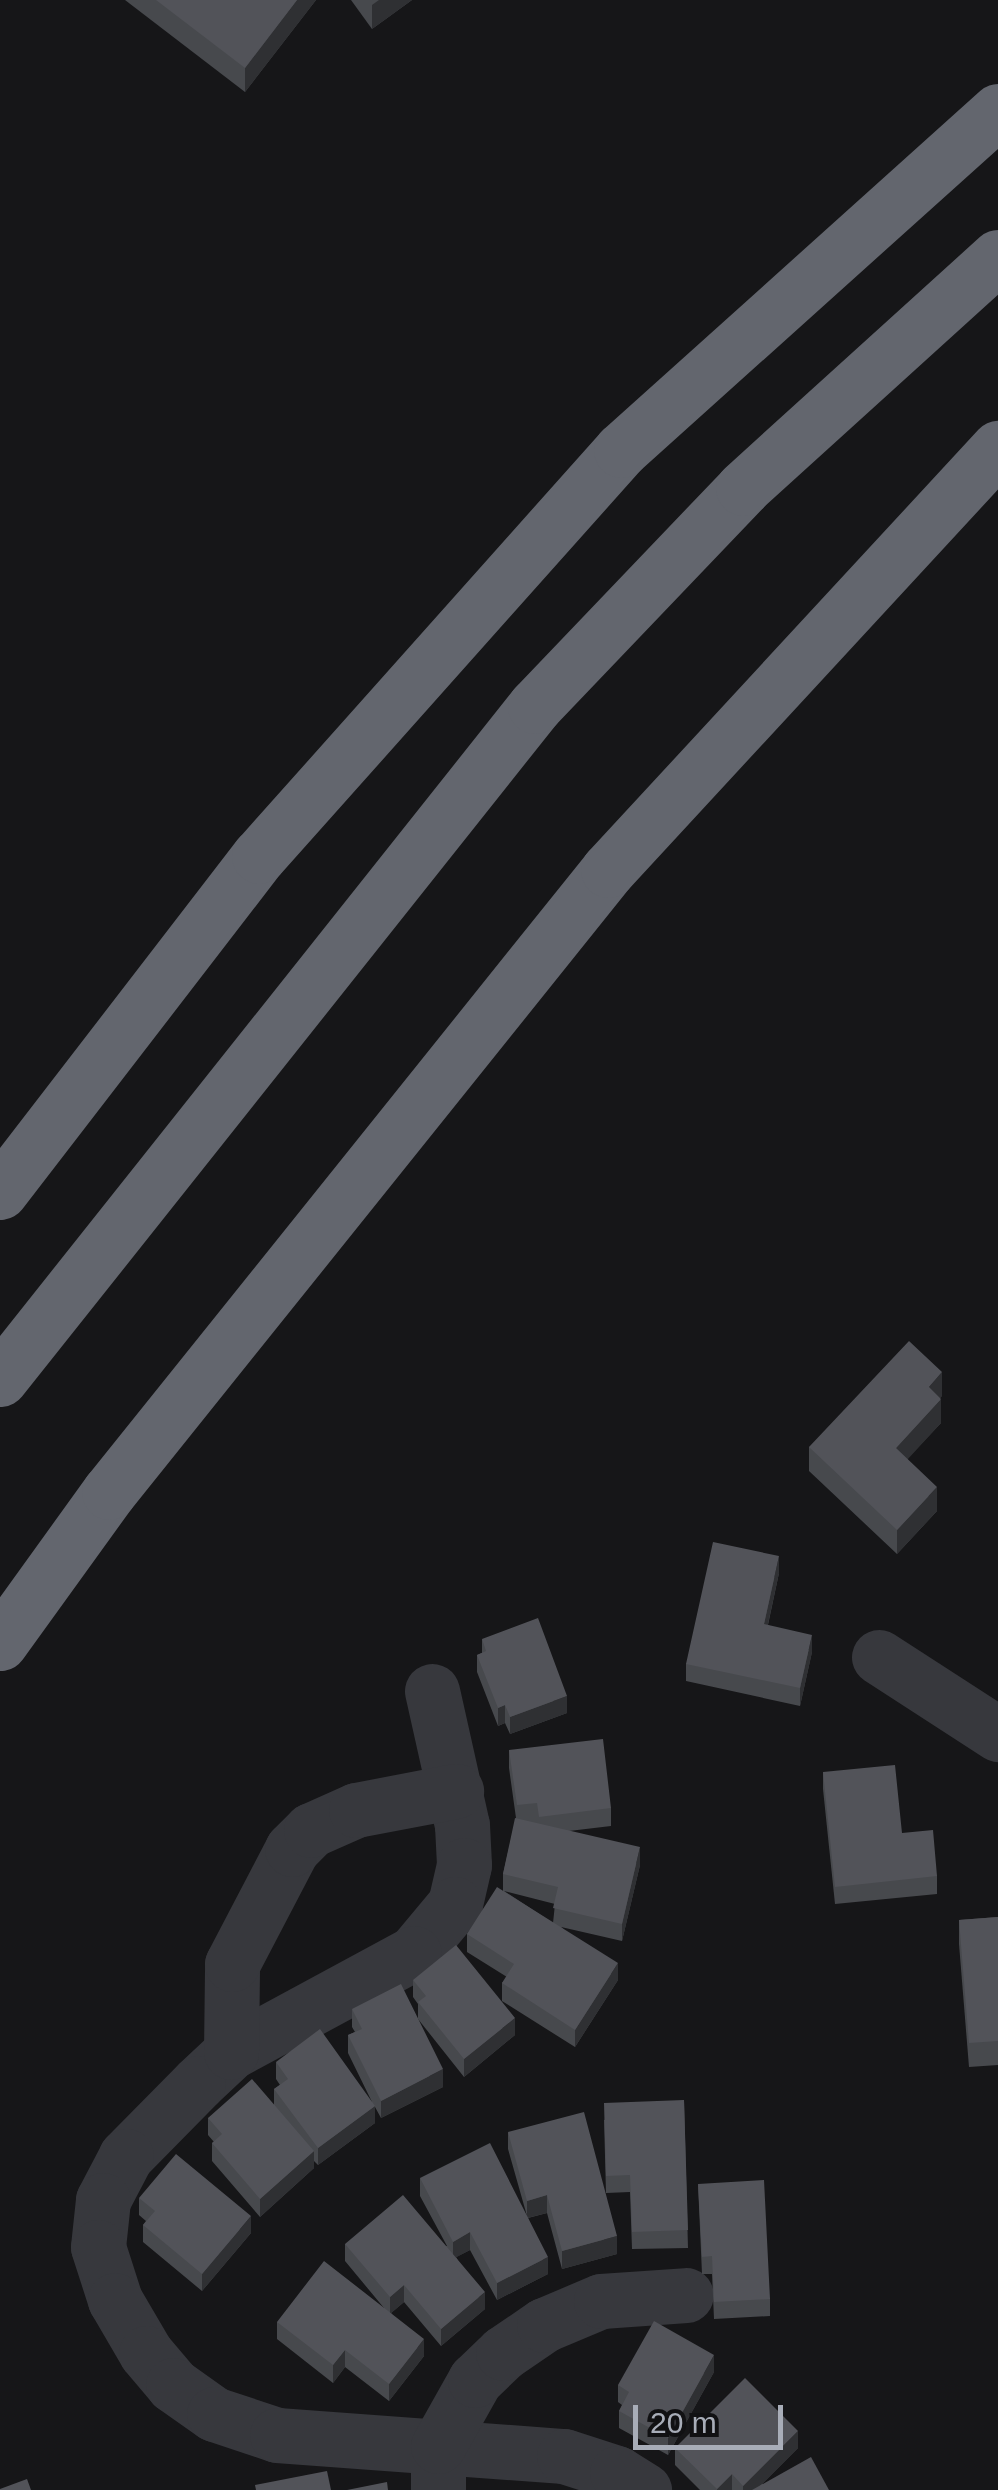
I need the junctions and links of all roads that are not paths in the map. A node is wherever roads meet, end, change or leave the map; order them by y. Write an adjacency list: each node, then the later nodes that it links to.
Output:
1 (998, 111): 4 (highway)
2 (998, 256): 5 (highway)
3 (998, 448): 6 (highway)
4 (0, 1192)
5 (0, 1380)
6 (0, 1642)
7 (879, 1656): 9 (street)
8 (432, 1691): 10 (street)
9 (998, 1734)
10 (456, 1790): 11 (street); 11 (street)
11 (231, 2052): 13 (street)
12 (686, 2294): 13 (street)
13 (438, 2468): 14 (street)
14 (644, 2490)

